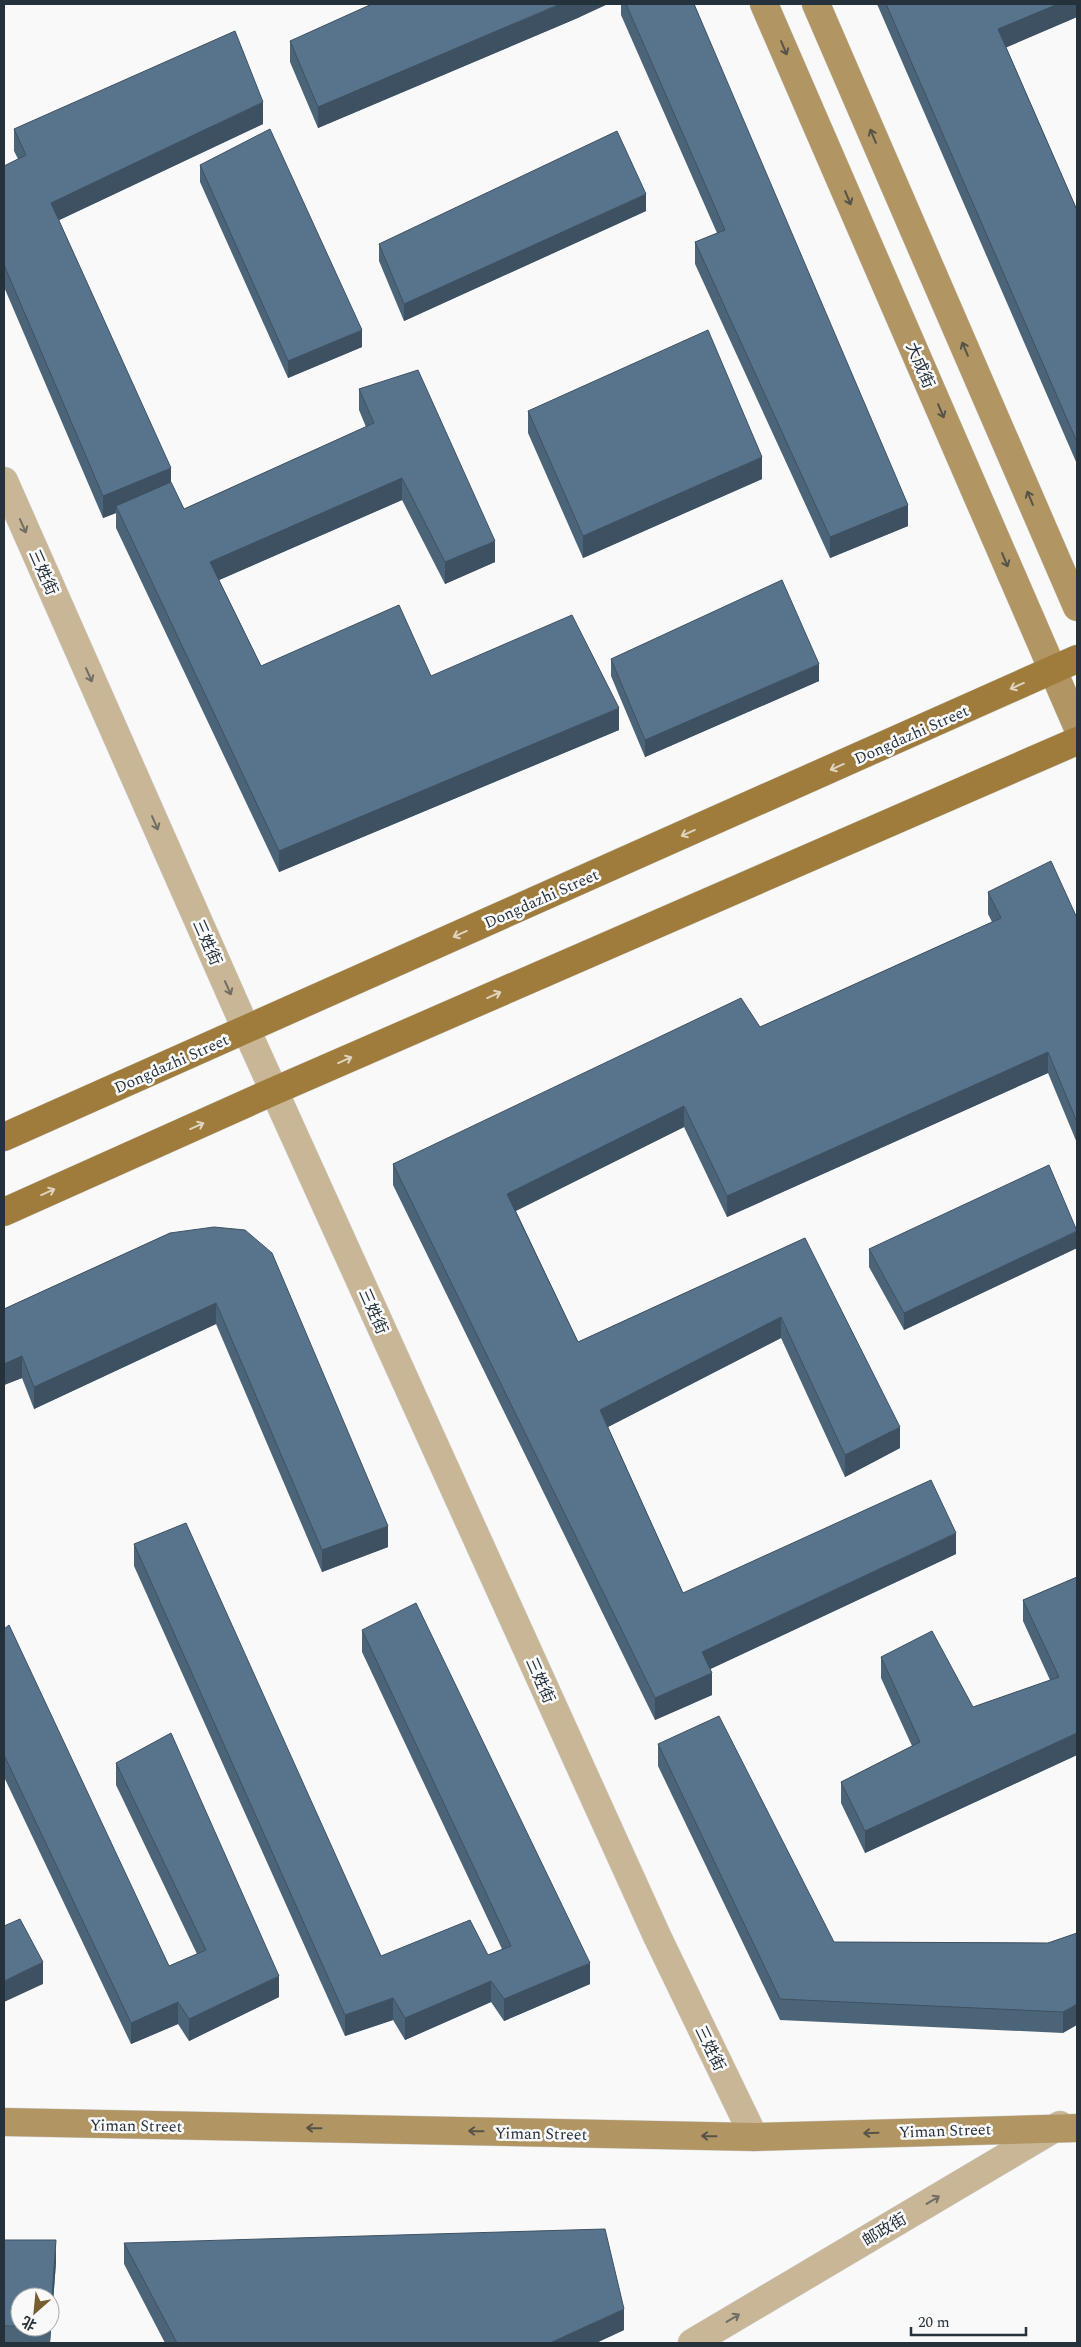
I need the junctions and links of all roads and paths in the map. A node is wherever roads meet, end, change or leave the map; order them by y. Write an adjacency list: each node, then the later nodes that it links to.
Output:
1 (764, 4): 6 (main road, 大成街, one-way to 6)
2 (816, 4): 4 (main road, one-way to 2)
3 (4, 481): 9 (street, 三姓街, one-way to 9)
4 (1077, 607)
5 (1077, 659): 6 (main road, Dongdazhi Street)
6 (1053, 670): 7 (main road, 大成街); 9 (main road, Dongdazhi Street, one-way to 9)
7 (1077, 726)
8 (1077, 741): 10 (main road, one-way to 8)
9 (246, 1029): 10 (street, 三姓街); 11 (main road, Dongdazhi Street)
10 (274, 1091): 12 (main road, one-way to 10); 15 (street, 三姓街)
11 (4, 1137)
12 (4, 1212)
13 (4, 2122): 15 (main road, Yiman Street, one-way to 13)
14 (1070, 2124): 15 (main road, Yiman Street, one-way to 15); 16 (street, 邮政街, one-way to 14)
15 (754, 2137)
16 (692, 2343)

